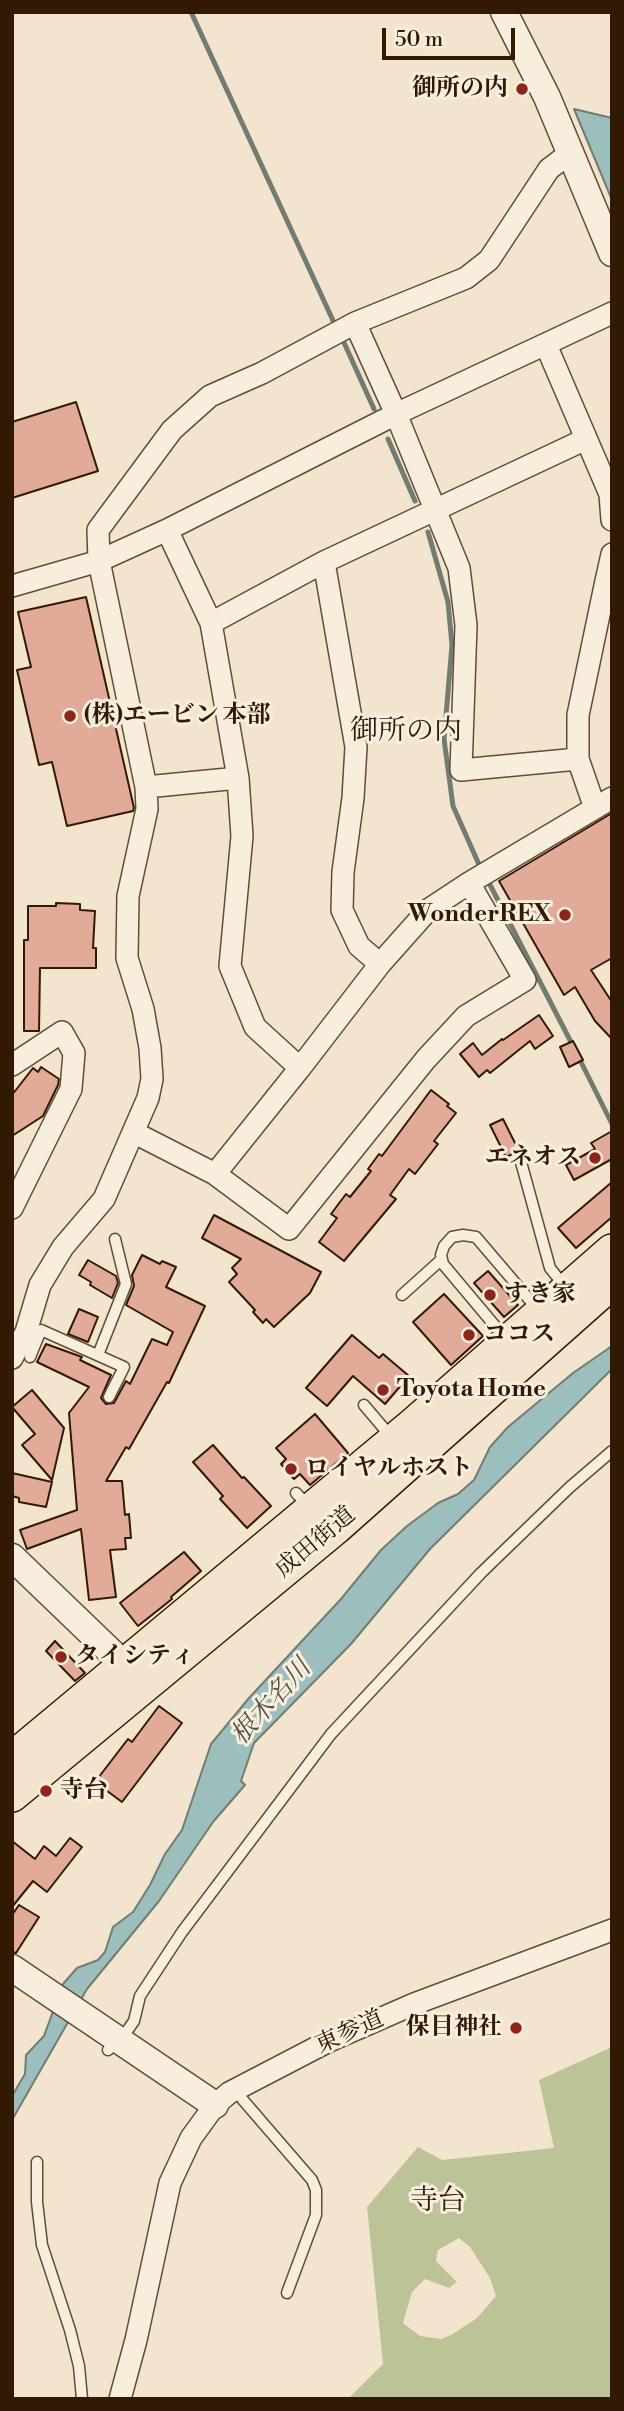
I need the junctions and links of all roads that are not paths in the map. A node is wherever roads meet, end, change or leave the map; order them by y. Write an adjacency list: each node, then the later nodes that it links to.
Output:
1 (504, 12): 2 (street)
2 (570, 153): 3 (street); 5 (street)
3 (612, 253)
4 (612, 313): 6 (street)
5 (352, 324): 7 (street); 13 (street)
6 (546, 345): 7 (street); 8 (street)
7 (396, 414): 9 (street); 11 (street)
8 (586, 439): 9 (street); 10 (street)
9 (436, 509): 14 (street); 18 (street)
10 (612, 520)
11 (167, 530): 13 (street); 17 (street)
12 (612, 554): 15 (street)
13 (99, 561): 16 (street); 20 (street)
14 (324, 562): 17 (street); 23 (street)
15 (609, 582): 18 (street)
16 (12, 586)
17 (211, 623): 19 (street)
18 (578, 758): 21 (street)
19 (238, 778): 20 (street); 25 (street)
20 (146, 787): 26 (street)
21 (603, 803): 22 (street)
22 (471, 881): 23 (street); 28 (street)
23 (380, 964): 25 (street)
24 (12, 1065): 29 (street)
25 (300, 1068): 28 (street)
26 (133, 1132): 28 (street); 39 (street)
27 (521, 1162): 34 (lane)
28 (215, 1174)
29 (12, 1208)
30 (115, 1239): 38 (lane)
31 (612, 1251): 34 (highway, 成田街道)
32 (442, 1259): 35 (lane); 36 (lane); 37 (lane)
33 (612, 1282): 45 (highway, 成田街道)
34 (568, 1290): 36 (highway, 成田街道)
35 (402, 1295)
36 (541, 1313): 37 (highway, 成田街道)
37 (508, 1341): 42 (highway, 成田街道)
38 (98, 1355): 39 (lane); 40 (lane)
39 (21, 1357)
40 (109, 1397)
41 (364, 1405): 42 (lane)
42 (394, 1441): 45 (highway, 成田街道)
43 (612, 1451): 50 (lane)
44 (12, 1557): 45 (street)
45 (135, 1676): 46 (highway, 成田街道); 47 (highway, 成田街道)
46 (12, 1759)
47 (12, 1795)
48 (612, 1930): 51 (street, 東参道)
49 (16, 1971): 50 (street)
50 (112, 2042): 52 (street)
51 (236, 2089): 52 (street, 東参道); 54 (lane)
52 (215, 2105): 56 (street, 東参道)
53 (37, 2162): 55 (lane)
54 (287, 2293)
55 (82, 2399)
56 (120, 2399)

